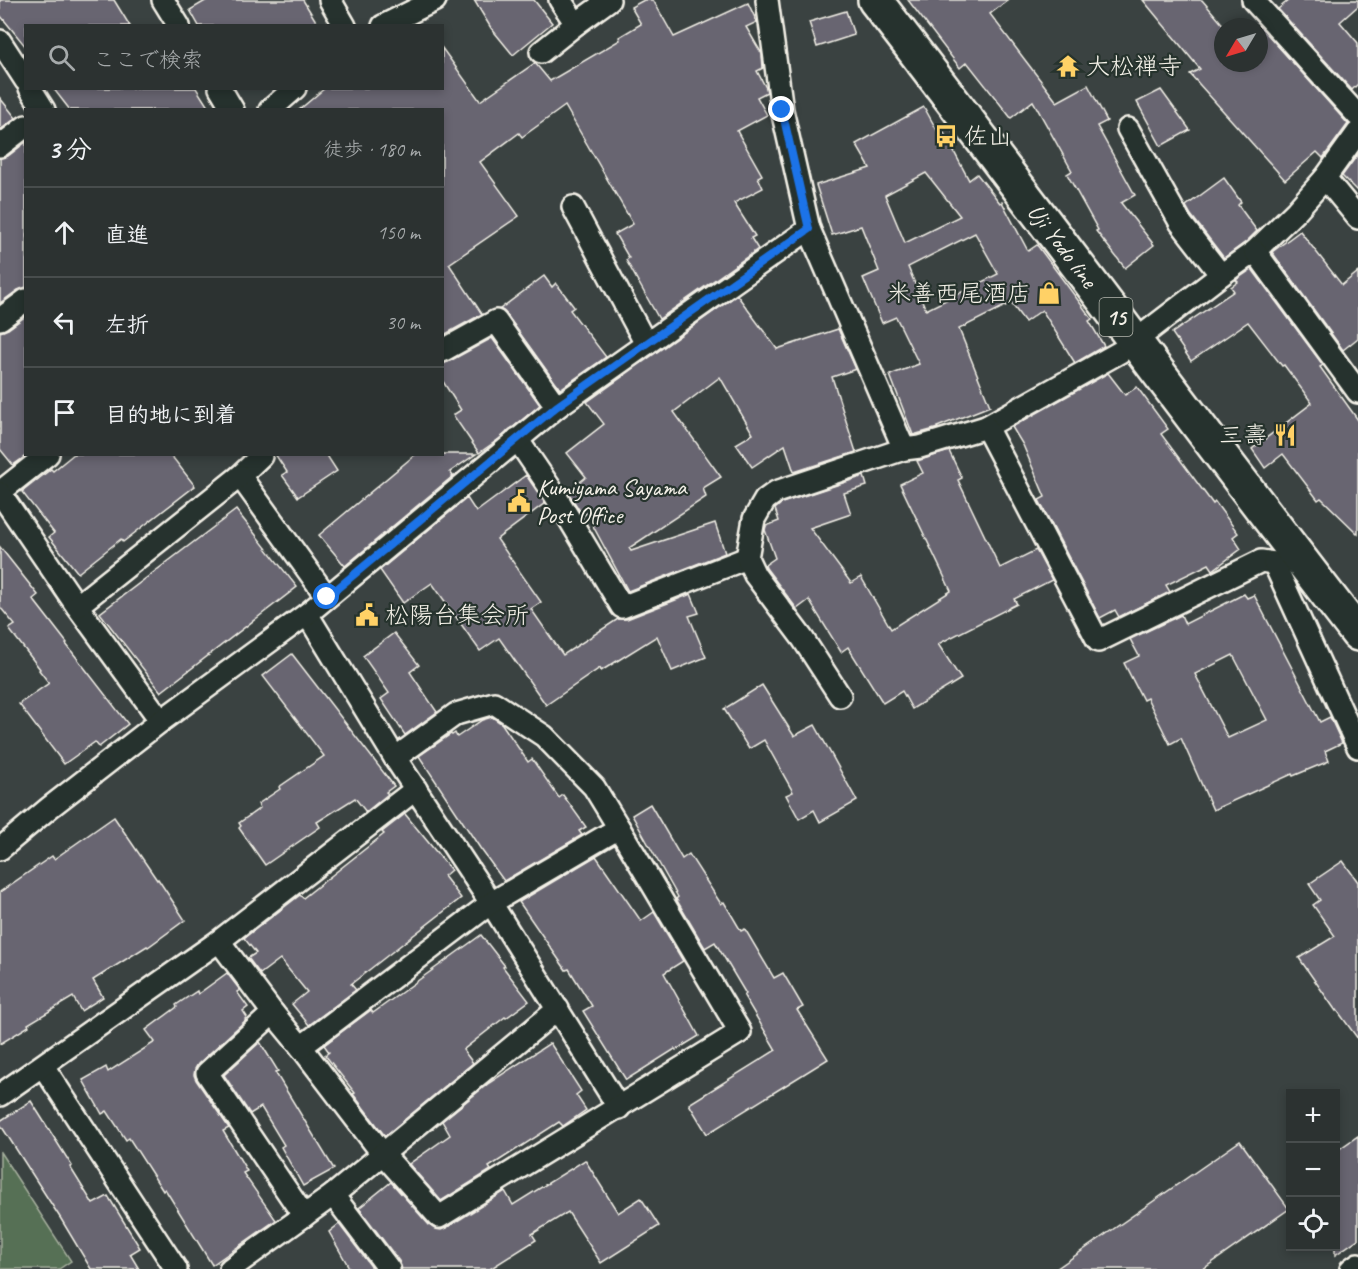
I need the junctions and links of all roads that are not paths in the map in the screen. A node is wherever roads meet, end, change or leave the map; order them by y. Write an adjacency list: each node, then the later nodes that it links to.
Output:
1 (163, 0): 9 (street)
2 (330, 0): 10 (street)
3 (435, 0): 11 (street)
4 (560, 0): 12 (street)
5 (609, 0): 12 (street)
6 (767, 0): 30 (street)
7 (875, 0): 35 (main road, Uji Yodo line / 15)
8 (1253, 0): 22 (street)
9 (178, 24)
10 (344, 24)
11 (387, 24)
12 (576, 24): 14 (street)
13 (0, 41): 15 (street)
14 (541, 52)
15 (24, 78)
16 (31, 90): 19 (street)
17 (221, 90): 20 (street)
18 (293, 90): 21 (street)
19 (43, 108)
20 (232, 108)
21 (272, 108)
22 (1358, 116)
23 (24, 128): 26 (street)
24 (1128, 129): 32 (street)
25 (1358, 132): 27 (street)
26 (0, 146)
27 (1326, 178): 29 (street); 31 (street)
28 (573, 207): 36 (street)
29 (1358, 218)
30 (809, 229): 36 (street); 42 (street)
31 (1255, 251): 32 (street); 38 (street)
32 (1221, 274): 35 (street)
33 (24, 302): 34 (street)
34 (0, 320)
35 (1135, 341): 40 (street); 47 (main road, Uji Yodo line / 15)
36 (646, 344): 39 (street)
37 (444, 350): 39 (street)
38 (1358, 392)
39 (556, 407): 41 (street)
40 (986, 427): 42 (street); 47 (street)
41 (517, 439): 48 (street); 49 (street)
42 (904, 449): 48 (street)
43 (46, 456): 46 (street)
44 (261, 456): 45 (street)
45 (240, 476): 49 (street); 50 (street)
46 (0, 493): 50 (street)
47 (1283, 556): 52 (main road, Uji Yodo line / 15); 55 (street)
48 (747, 558): 53 (street)
49 (327, 597): 51 (street)
50 (77, 606): 54 (street)
51 (307, 614): 54 (street); 56 (street)
52 (1358, 634)
53 (840, 696)
54 (160, 721): 59 (street)
55 (1358, 747)
56 (395, 758): 57 (street); 58 (street)
57 (416, 789): 60 (street); 61 (street)
58 (619, 828): 60 (street); 67 (street)
59 (0, 849)
60 (491, 903): 62 (street); 64 (street)
61 (219, 941): 63 (street); 65 (street)
62 (558, 1009): 67 (street); 68 (street)
63 (273, 1013): 64 (street); 70 (street)
64 (301, 1047): 68 (street)
65 (43, 1066): 66 (street); 72 (street)
66 (0, 1095)
67 (619, 1107): 68 (street)
68 (382, 1153): 69 (street)
69 (333, 1195): 70 (street); 74 (street)
70 (304, 1216): 73 (street)
71 (1358, 1264): 75 (street)
72 (176, 1269)
73 (230, 1269)
74 (389, 1269)
75 (1351, 1269)

